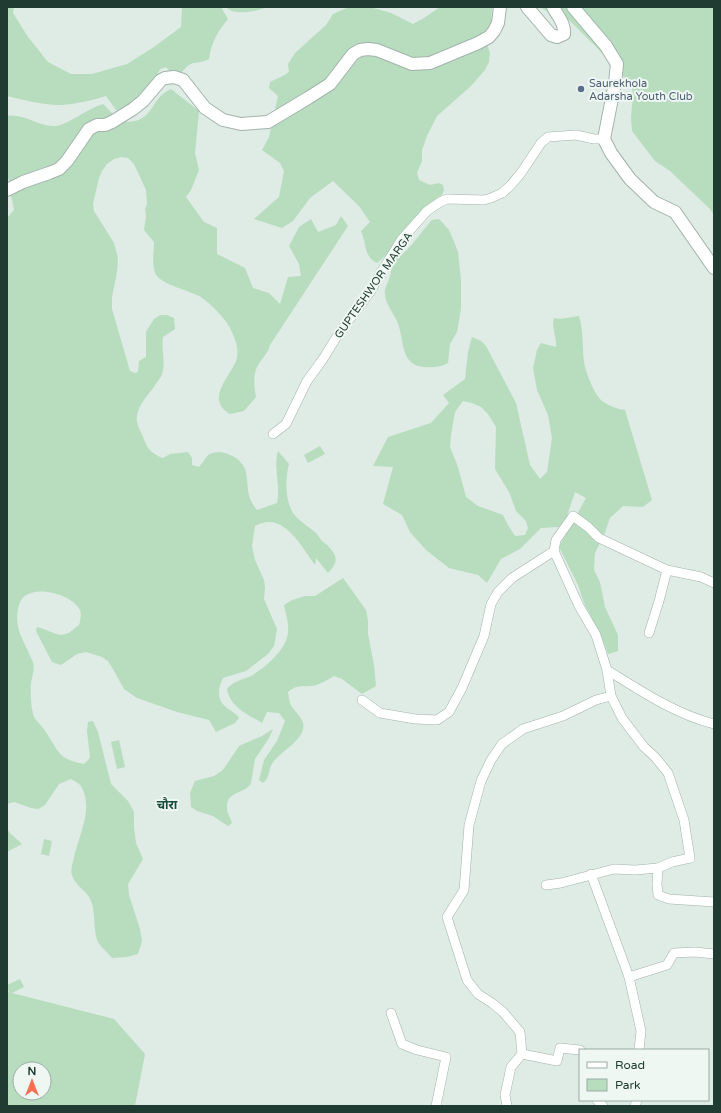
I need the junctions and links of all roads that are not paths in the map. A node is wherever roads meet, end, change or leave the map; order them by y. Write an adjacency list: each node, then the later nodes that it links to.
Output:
1 (500, 7): 6 (street)
2 (527, 7): 3 (street)
3 (553, 7)
4 (573, 7): 5 (street)
5 (604, 139): 7 (street); 8 (street, GUPTESHWOR MARGA)
6 (7, 190)
7 (714, 268)
8 (273, 434)
9 (554, 551): 10 (street); 13 (street); 15 (street)
10 (666, 570): 11 (street); 12 (street)
11 (714, 583)
12 (649, 632)
13 (607, 670): 14 (street); 16 (street)
14 (611, 696): 17 (street); 26 (street)
15 (362, 700)
16 (714, 724)
17 (658, 868): 18 (street); 20 (street)
18 (591, 874): 19 (street); 22 (street)
19 (546, 885)
20 (714, 902)
21 (714, 954): 22 (street)
22 (629, 977): 24 (street)
23 (391, 1013): 27 (street)
24 (639, 1049)
25 (579, 1050): 26 (street)
26 (522, 1054): 28 (street)
27 (436, 1106)
28 (507, 1106)

